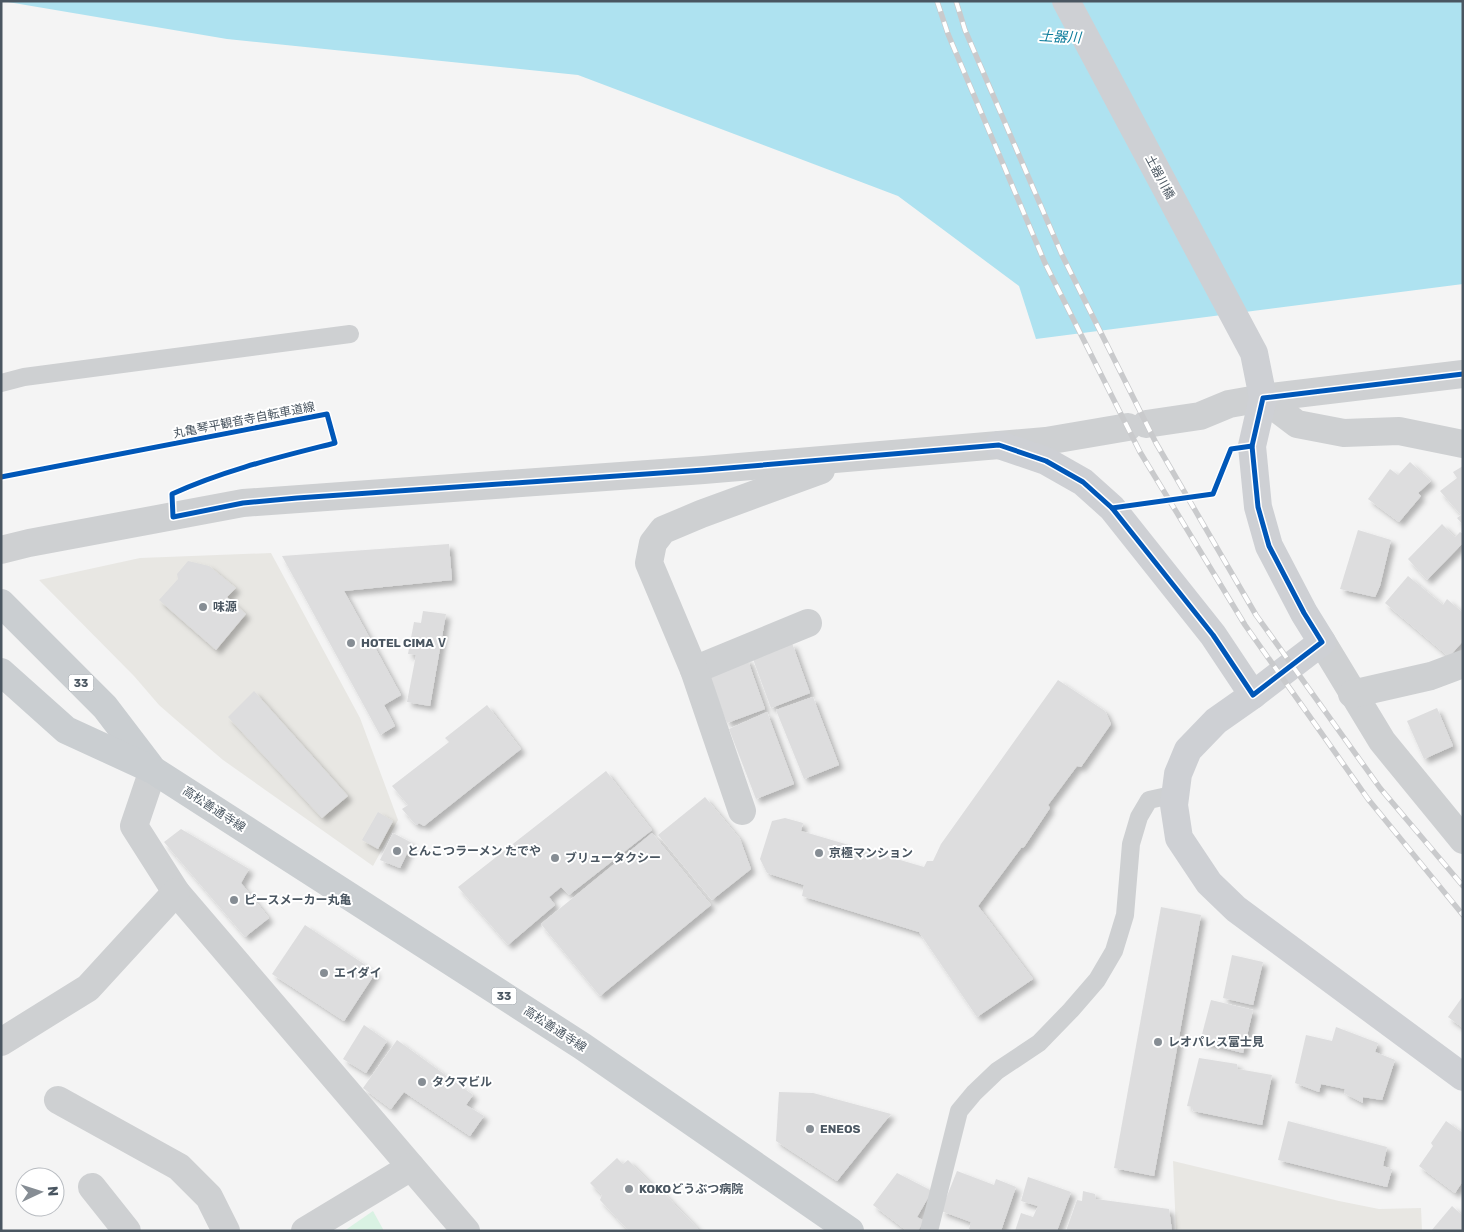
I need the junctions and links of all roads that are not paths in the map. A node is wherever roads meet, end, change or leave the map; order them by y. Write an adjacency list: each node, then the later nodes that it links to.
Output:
1 (1066, 1): 5 (street, 土器川橋)
2 (350, 334): 4 (lane)
3 (1463, 374): 5 (street)
4 (1, 383)
5 (1263, 398): 6 (street); 7 (street); 12 (street)
6 (1463, 444)
7 (998, 445): 8 (street); 17 (street)
8 (855, 457): 9 (street); 14 (street)
9 (1, 550)
10 (1, 603): 18 (main road, 高松善通寺線 / 33)
11 (808, 623): 14 (street)
12 (1322, 642): 16 (street); 17 (street)
13 (1463, 664): 16 (street)
14 (694, 670): 20 (street)
15 (1, 672): 18 (main road, 高松善通寺線 / 33)
16 (1352, 694): 21 (street)
17 (1254, 695): 19 (street)
18 (153, 770): 22 (street); 32 (main road, 高松善通寺線 / 33)
19 (1176, 794): 24 (street); 33 (lane)
20 (742, 811)
21 (1463, 840)
22 (176, 892): 23 (street); 26 (street)
23 (1, 1042)
24 (1463, 1077)
25 (58, 1100): 29 (street)
26 (411, 1167): 30 (street); 31 (street)
27 (92, 1187): 28 (street)
28 (122, 1229)
29 (226, 1231)
30 (305, 1231)
31 (466, 1231)
32 (850, 1231)
33 (929, 1231)

